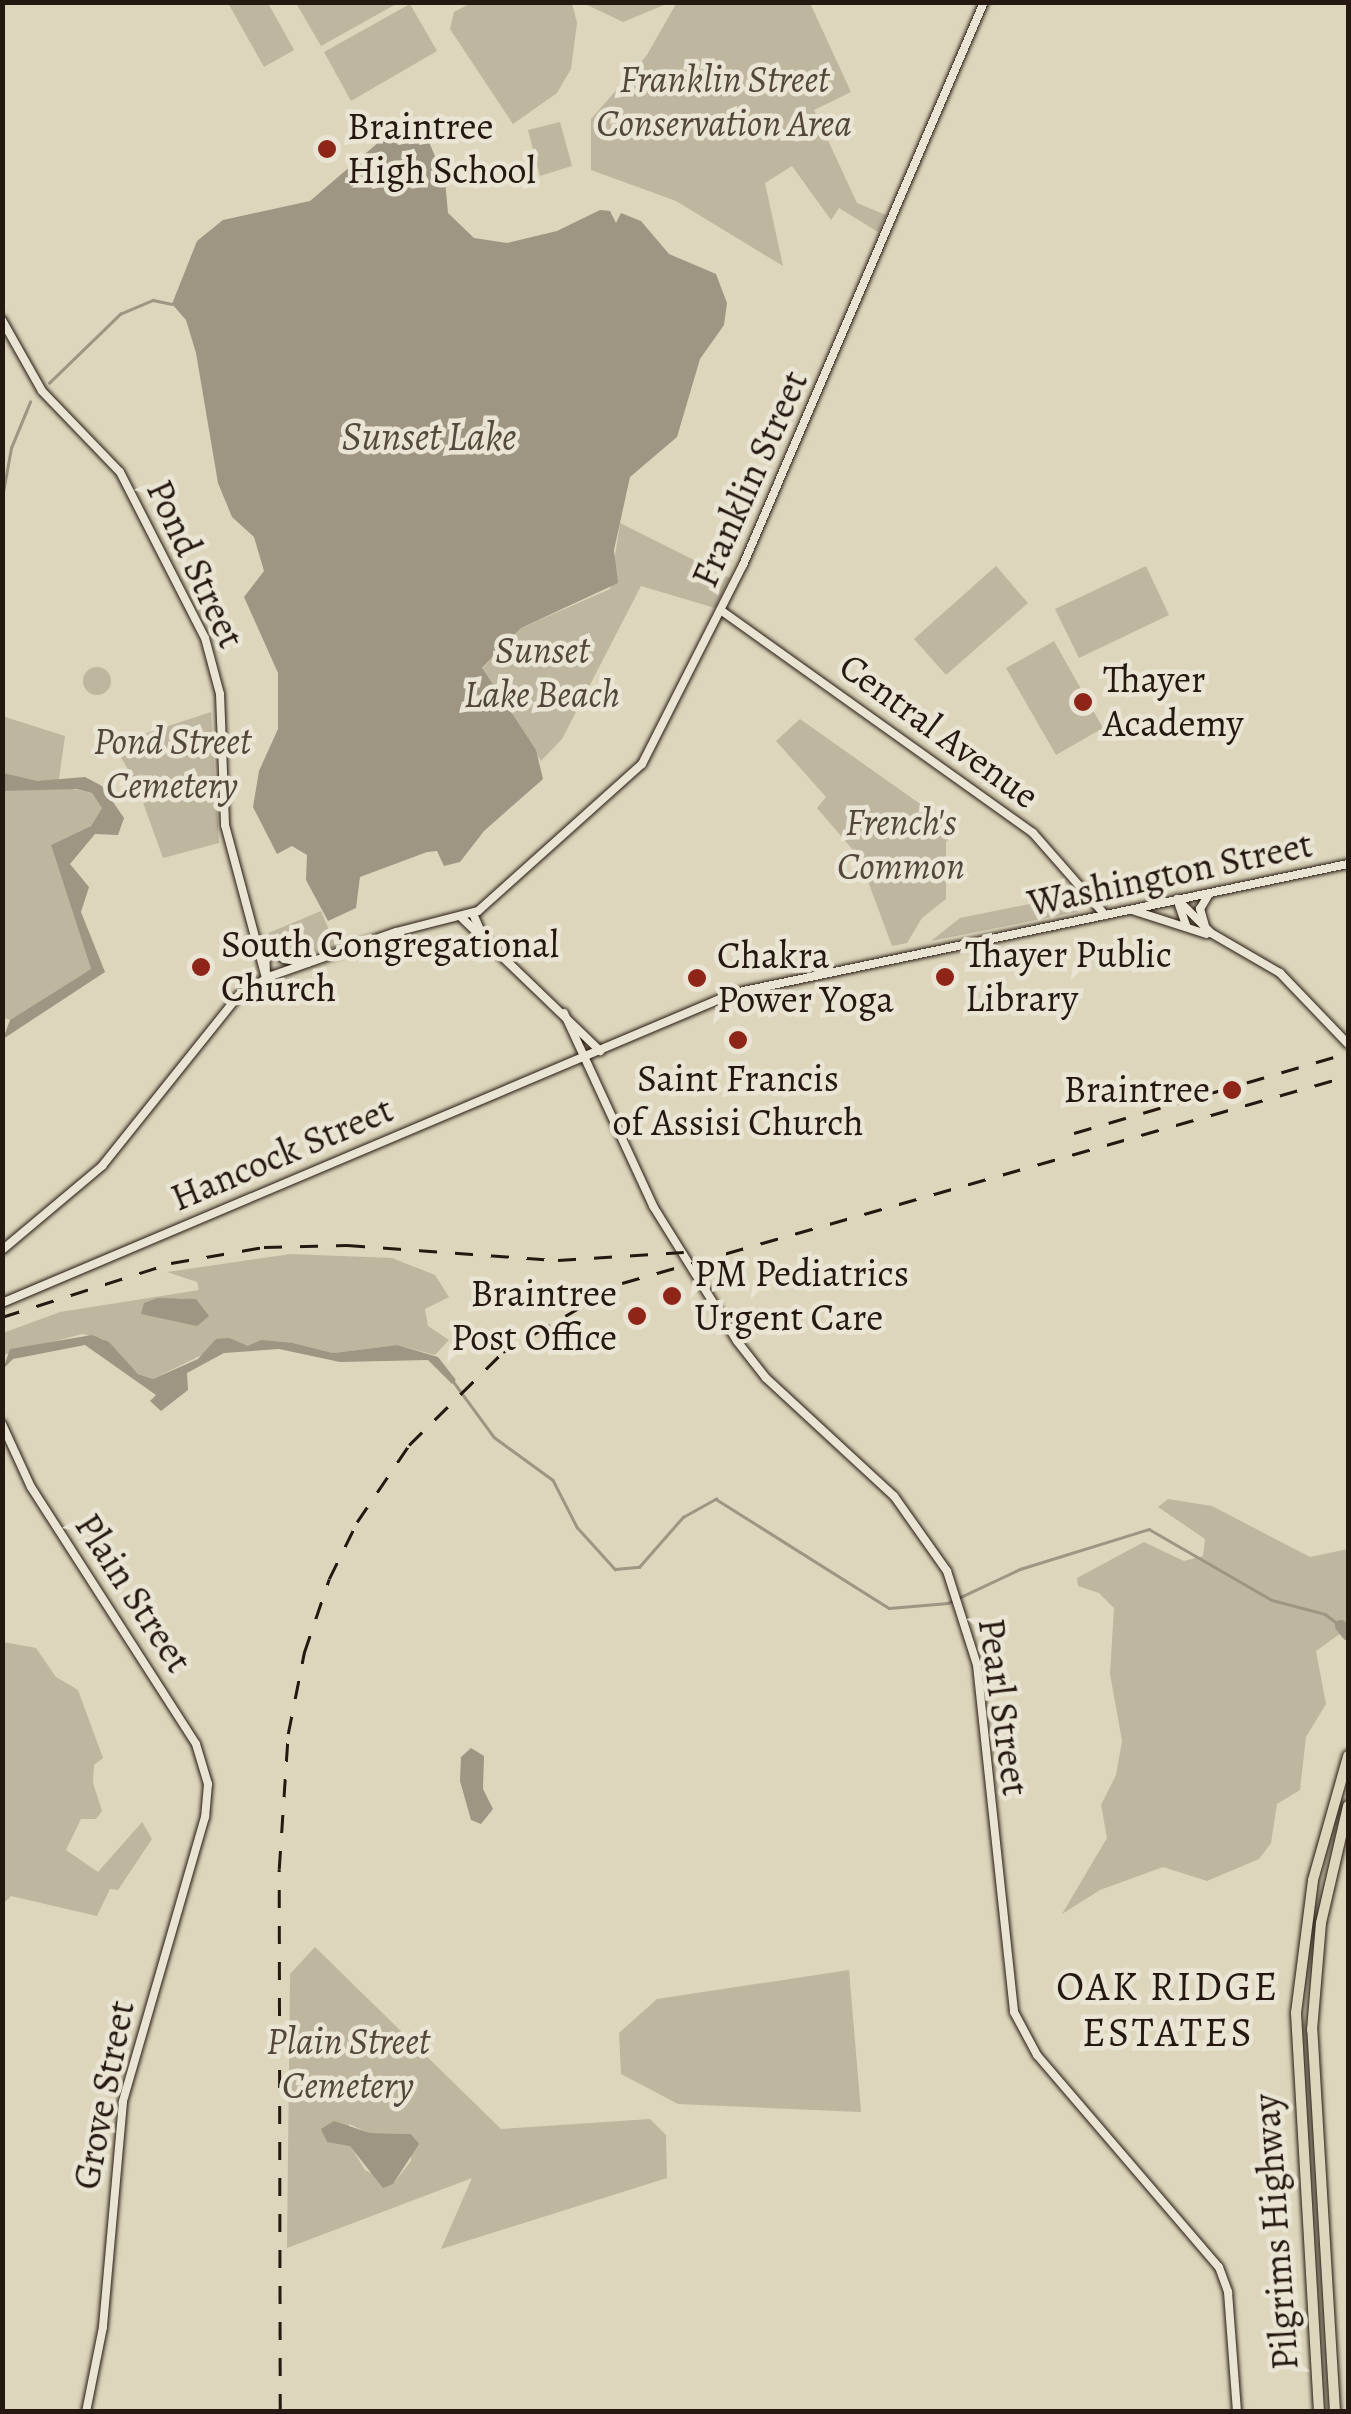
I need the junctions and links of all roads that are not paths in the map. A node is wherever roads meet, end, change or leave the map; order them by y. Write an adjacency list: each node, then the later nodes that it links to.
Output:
1 (984, 2): 3 (main road, Franklin Street)
2 (2, 320): 12 (main road, Pond Street)
3 (722, 610): 8 (main road, Franklin Street); 9 (main road, Central Avenue)
4 (1348, 864): 5 (main road, Washington Street)
5 (1214, 891): 6 (main road, Washington Street); 13 (main road)
6 (1177, 899): 7 (main road, Washington Street); 11 (main road); 13 (main road)
7 (1127, 910): 9 (main road, Washington Street); 11 (main road)
8 (473, 914): 10 (main road); 15 (main road)
9 (1105, 915): 20 (main road, Washington Street)
10 (462, 918): 15 (main road); 16 (main road)
11 (1189, 928): 13 (main road)
12 (254, 930): 14 (main road, Pond Street); 17 (main road, Pond Street)
13 (1225, 940): 19 (main road)
14 (262, 942): 16 (main road); 17 (main road, Pond Street)
15 (488, 946): 18 (main road)
16 (317, 962): 17 (main road)
17 (266, 978): 22 (main road)
18 (564, 1014): 20 (main road); 21 (main road)
19 (1348, 1044)
20 (600, 1051): 21 (main road, Washington Street)
21 (585, 1058): 23 (main road, Hancock Street); 31 (main road, Pearl Street)
22 (2, 1250)
23 (2, 1303)
24 (2, 1424): 27 (main road, Plain Street)
25 (1348, 1742): 29 (highway)
26 (1348, 1756): 29 (highway, Pilgrims Highway)
27 (209, 1794): 30 (main road, Grove Street)
28 (1348, 1806): 33 (highway, Pilgrims Highway)
29 (1331, 1810): 32 (highway, Pilgrims Highway)
30 (86, 2412)
31 (1237, 2412)
32 (1318, 2412)
33 (1335, 2412)

